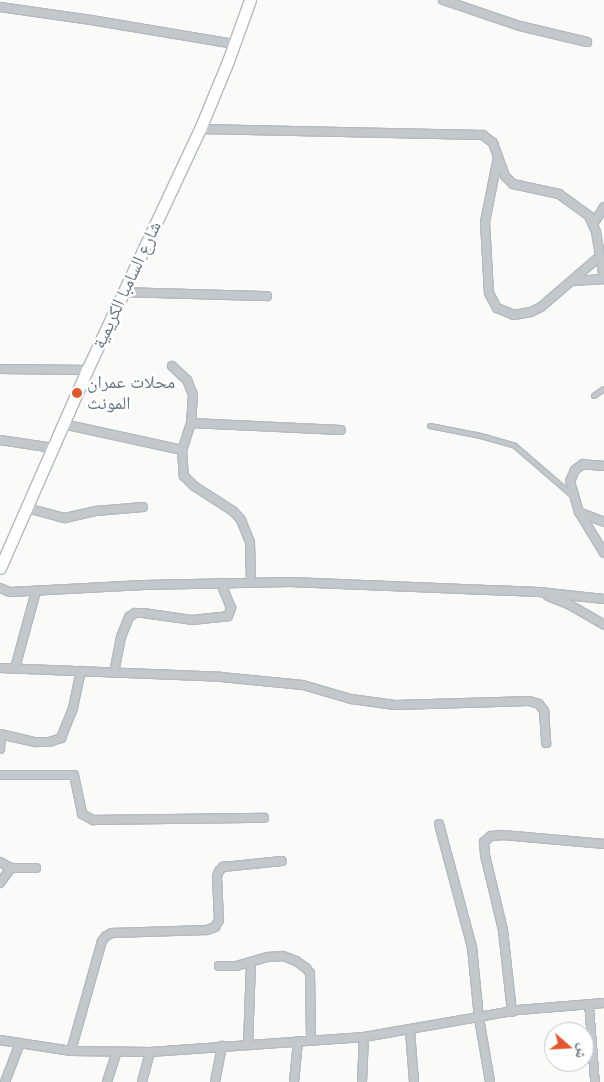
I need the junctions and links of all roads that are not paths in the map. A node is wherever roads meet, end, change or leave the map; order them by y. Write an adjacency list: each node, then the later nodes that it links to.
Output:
1 (250, 0): 5 (main road, شارع السامبا الكريمية)
2 (443, 0): 4 (street)
3 (0, 7): 5 (street)
4 (587, 42)
5 (235, 44): 6 (main road, شارع السامبا الكريمية)
6 (200, 129): 7 (street); 13 (main road, شارع السامبا الكريمية)
7 (498, 156): 9 (street); 12 (street)
8 (604, 207): 9 (street)
9 (594, 223): 10 (street)
10 (599, 257): 11 (street); 12 (street)
11 (604, 279): 12 (street)
12 (574, 281)
13 (123, 292): 14 (street); 17 (main road, شارع السامبا الكريمية)
14 (267, 296)
15 (172, 366): 20 (street)
16 (0, 370): 17 (street)
17 (87, 370): 21 (main road, شارع السامبا الكريمية)
18 (604, 389): 19 (lane)
19 (594, 396)
20 (191, 423): 23 (street); 26 (street)
21 (63, 424): 25 (main road, شارع السامبا الكريمية); 26 (street)
22 (430, 426): 28 (lane)
23 (341, 430)
24 (0, 440): 25 (street)
25 (53, 448): 30 (main road, شارع السامبا الكريمية)
26 (182, 450): 35 (street)
27 (604, 466): 28 (street)
28 (573, 496): 31 (street)
29 (143, 507): 30 (street)
30 (26, 508): 34 (main road, شارع السامبا الكريمية)
31 (579, 512): 32 (street); 33 (street)
32 (604, 522)
33 (604, 553)
34 (0, 568)
35 (251, 583): 36 (street); 39 (street)
36 (221, 584): 38 (street); 45 (street)
37 (0, 588): 38 (street)
38 (36, 591): 43 (street)
39 (539, 592): 40 (street); 41 (street)
40 (604, 599)
41 (604, 625)
42 (0, 668): 43 (street)
43 (15, 668): 44 (street)
44 (80, 671): 45 (street); 46 (street)
45 (114, 673): 47 (street)
46 (1, 735): 48 (street)
47 (546, 743)
48 (0, 749)
49 (0, 775): 50 (street)
50 (264, 818)
51 (439, 824): 63 (street)
52 (604, 844): 62 (street)
53 (282, 861): 72 (street)
54 (0, 862): 55 (street)
55 (11, 868): 56 (street); 57 (street)
56 (36, 868)
57 (0, 883)
58 (251, 964): 59 (street); 67 (street); 70 (street)
59 (219, 966)
60 (604, 1003): 61 (street)
61 (589, 1004): 62 (street); 83 (street)
62 (512, 1012): 63 (street)
63 (479, 1018): 64 (street); 82 (street)
64 (410, 1030): 65 (street); 81 (street)
65 (364, 1037): 67 (street); 80 (street)
66 (0, 1040): 69 (street)
67 (311, 1040): 68 (street)
68 (298, 1041): 70 (street); 79 (street)
69 (20, 1044): 72 (street); 75 (street)
70 (248, 1045): 71 (street)
71 (222, 1046): 74 (street); 78 (street)
72 (71, 1051): 73 (street)
73 (117, 1052): 74 (street); 76 (street)
74 (150, 1052): 77 (street)
75 (5, 1082)
76 (107, 1082)
77 (142, 1082)
78 (216, 1082)
79 (294, 1082)
80 (362, 1082)
81 (414, 1082)
82 (490, 1082)
83 (595, 1082)

